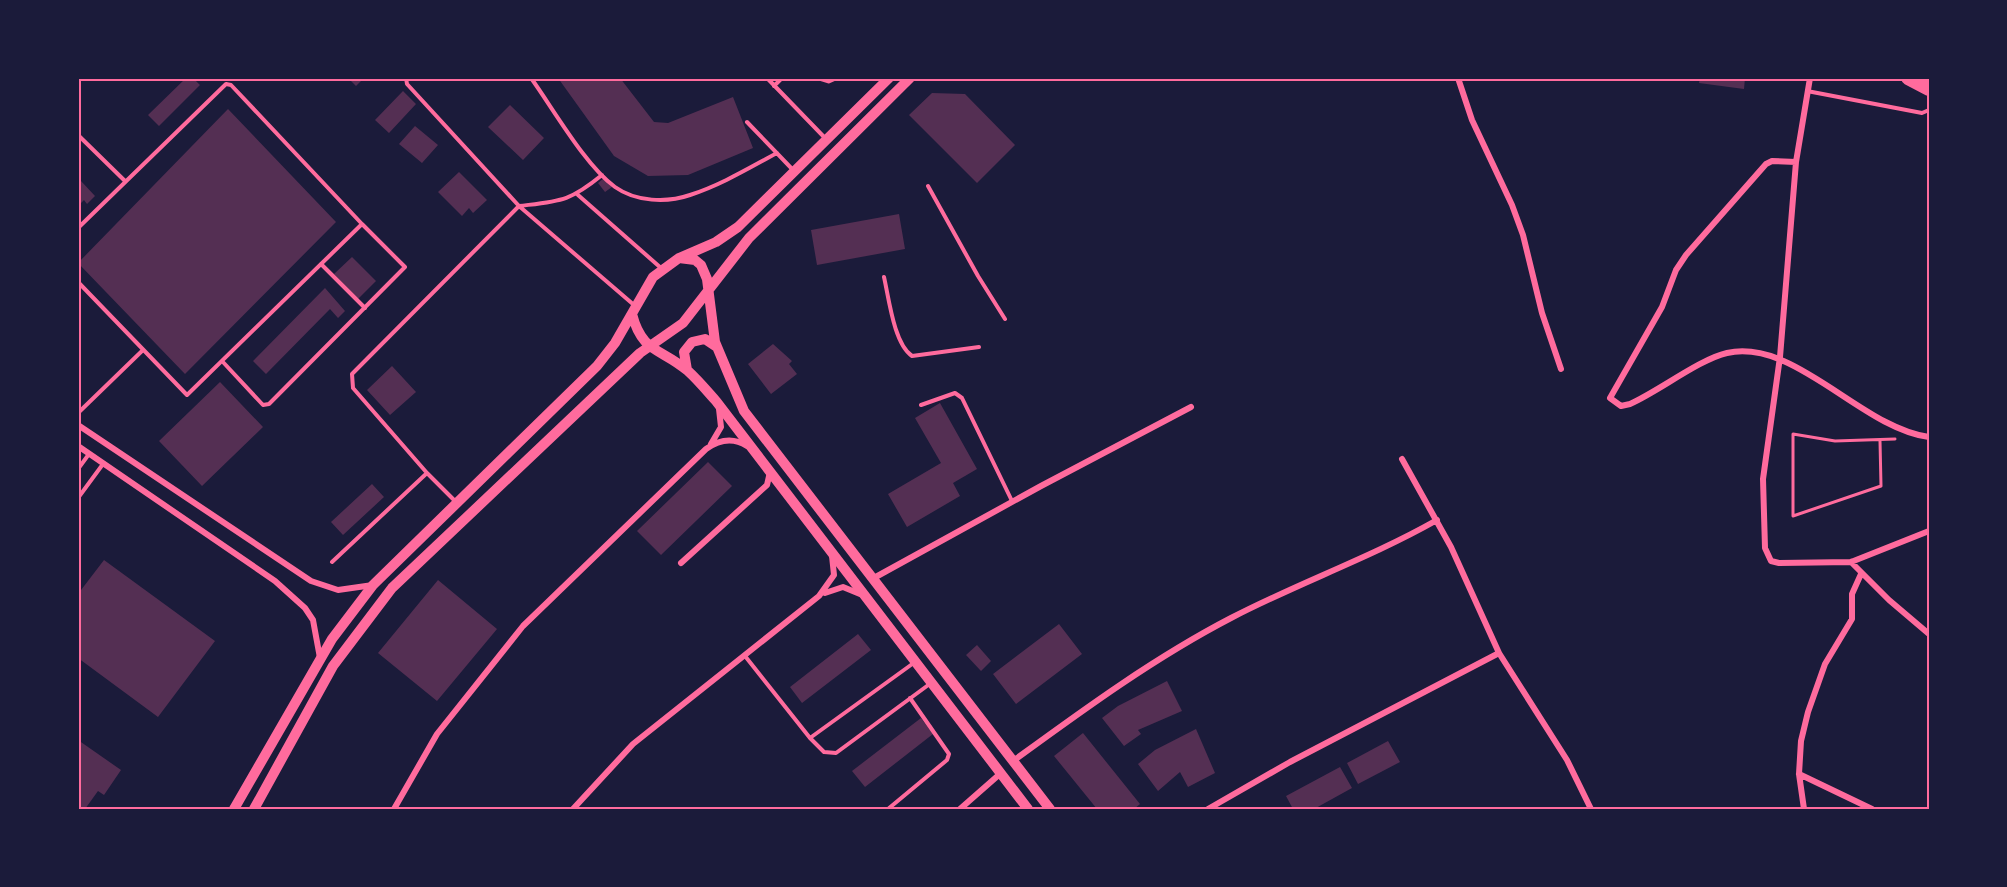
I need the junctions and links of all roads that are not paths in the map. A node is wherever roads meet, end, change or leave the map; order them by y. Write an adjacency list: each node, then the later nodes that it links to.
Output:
1 (406, 78): 24 (lane)
2 (531, 78): 20 (lane)
3 (767, 78): 10 (lane)
4 (782, 78): 10 (lane)
5 (889, 78): 16 (street)
6 (910, 78): 32 (street)
7 (1458, 78): 42 (street)
8 (1810, 78): 12 (street)
9 (1908, 78): 11 (main road)
10 (774, 86): 16 (lane)
11 (1929, 89)
12 (1807, 91): 13 (lane); 18 (street)
13 (1929, 110)
14 (747, 122): 17 (lane)
15 (78, 135): 21 (lane)
16 (826, 140): 19 (street)
17 (777, 153): 19 (lane); 20 (lane)
18 (1796, 162): 40 (street); 40 (street)
19 (795, 171): 27 (street)
20 (602, 175): 23 (lane)
21 (125, 180): 25 (lane); 26 (lane)
22 (928, 186): 35 (lane)
23 (578, 195): 24 (lane); 29 (lane)
24 (519, 206): 34 (lane); 57 (lane)
25 (362, 224): 28 (lane); 33 (lane)
26 (78, 228)
27 (679, 258): 29 (street); 32 (street)
28 (321, 264): 33 (lane); 41 (lane)
29 (662, 269): 34 (street)
30 (884, 278): 38 (lane)
31 (78, 282): 39 (lane)
32 (709, 287): 36 (street); 37 (street)
33 (365, 308): 41 (lane)
34 (633, 310): 36 (street); 62 (street)
35 (1005, 319)
36 (649, 347): 43 (street); 86 (street)
37 (717, 347): 43 (street); 70 (street)
38 (979, 347)
39 (142, 350): 41 (lane); 47 (lane)
40 (1780, 357): 49 (street); 67 (street)
41 (222, 361)
42 (1561, 369)
43 (687, 370): 44 (street)
44 (716, 401): 50 (street); 52 (street)
45 (921, 405): 61 (lane)
46 (1191, 407): 61 (street)
47 (78, 413)
48 (78, 425): 71 (street)
49 (1929, 437)
50 (706, 449): 52 (street); 87 (street)
51 (82, 450): 54 (street); 55 (lane)
52 (754, 451): 56 (street)
53 (1402, 459): 63 (street)
54 (103, 464): 60 (lane); 77 (street)
55 (78, 469)
56 (770, 471): 58 (street); 59 (street)
57 (427, 473): 62 (lane); 66 (lane)
58 (767, 485): 59 (street); 68 (street)
59 (781, 485): 65 (street)
60 (78, 498)
61 (1012, 502): 70 (street)
62 (457, 503): 71 (street)
63 (1437, 520): 75 (street); 82 (street)
64 (1929, 531): 67 (street)
65 (830, 550): 72 (street); 73 (street)
66 (332, 562)
67 (1851, 562): 69 (street)
68 (681, 563)
69 (1861, 574): 74 (street); 84 (street)
70 (872, 579): 82 (street)
71 (373, 585): 77 (street)
72 (819, 596): 73 (street); 76 (street)
73 (870, 602): 78 (street)
74 (1929, 634)
75 (1499, 653): 93 (street); 94 (street)
76 (746, 656): 81 (lane); 88 (street)
77 (321, 659): 85 (street)
78 (916, 662): 79 (street); 81 (lane)
79 (932, 682): 80 (lane); 83 (street)
80 (910, 698): 81 (lane); 89 (lane)
81 (810, 738)
82 (1013, 761): 92 (street)
83 (1001, 773): 90 (street); 91 (street)
84 (1798, 774): 95 (street); 96 (street)
85 (234, 809)
86 (254, 809)
87 (394, 809)
88 (573, 809)
89 (888, 809)
90 (960, 809)
91 (1028, 809)
92 (1050, 809)
93 (1208, 809)
94 (1591, 809)
95 (1804, 809)
96 (1872, 809)

